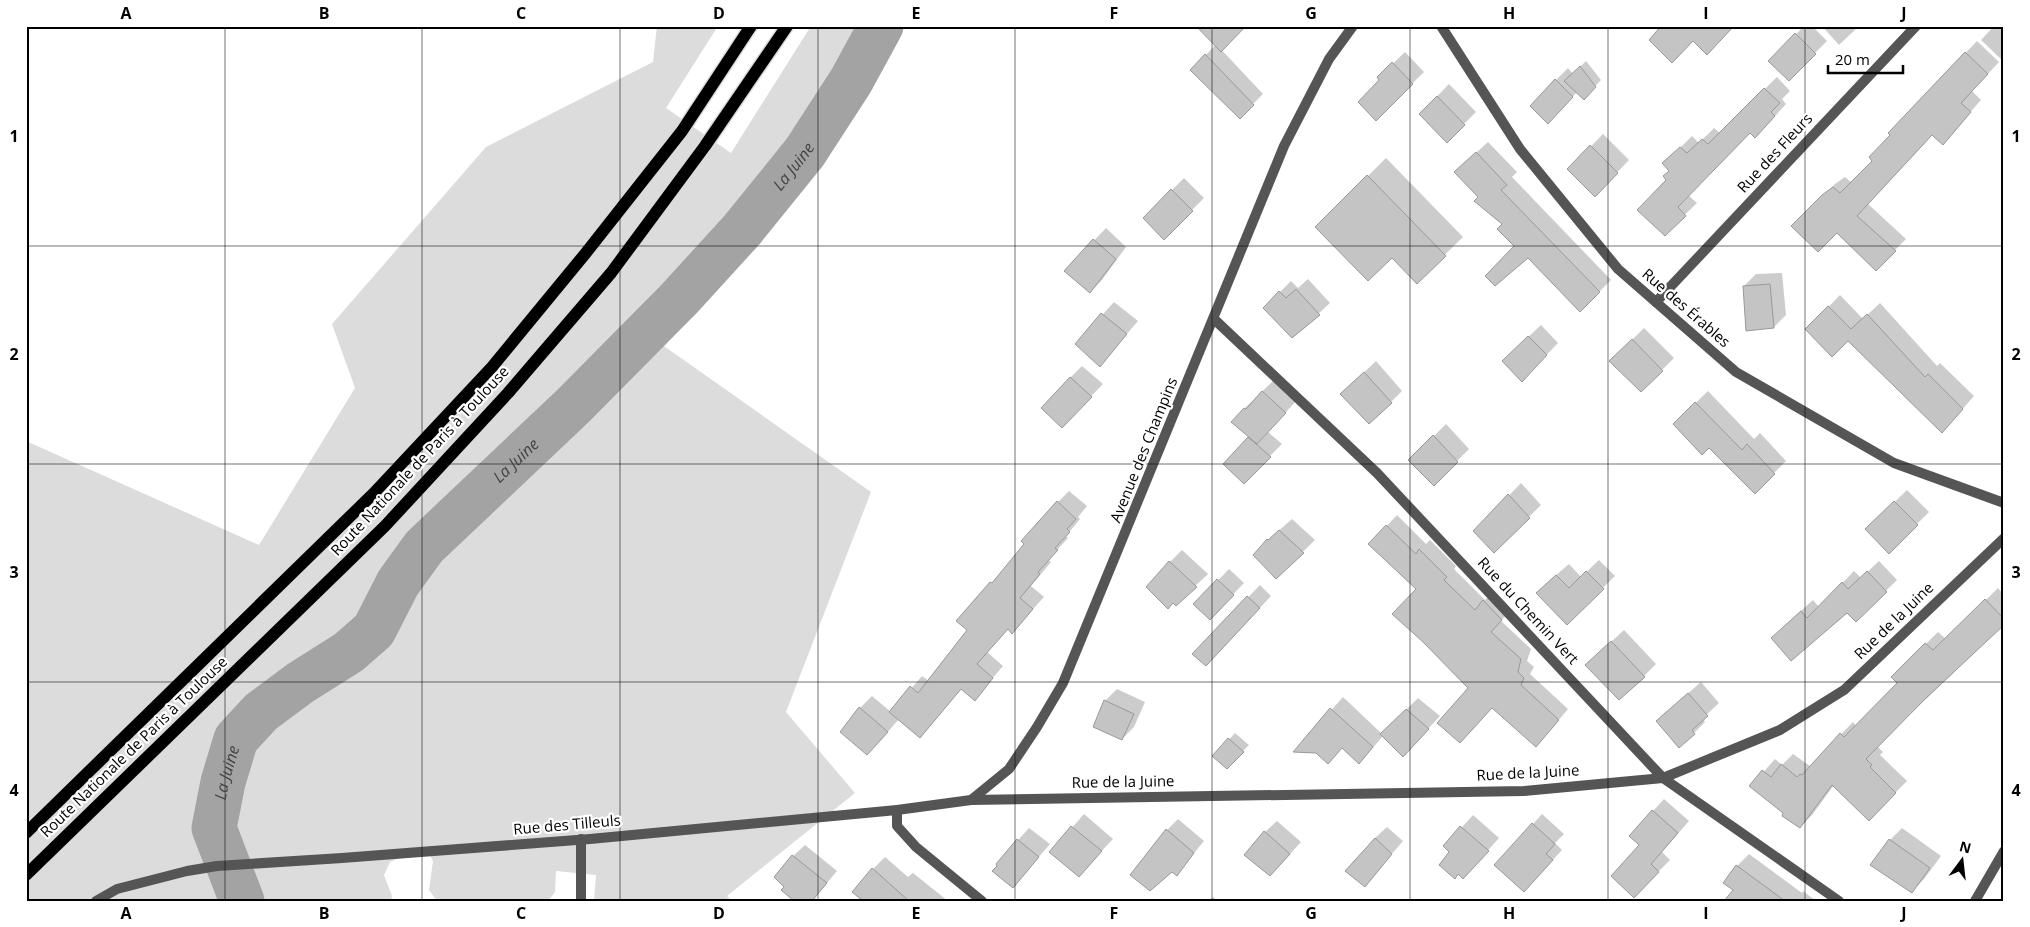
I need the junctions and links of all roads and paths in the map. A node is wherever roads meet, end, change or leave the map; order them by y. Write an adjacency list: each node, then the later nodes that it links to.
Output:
1 (751, 26): 13 (main road, Route Nationale de Paris à Toulouse)
2 (786, 26): 16 (main road, Route Nationale de Paris à Toulouse)
3 (1352, 26): 7 (street, Avenue des Champins)
4 (1441, 26): 6 (street, Rue des Érables)
5 (1916, 26): 6 (street, Rue des Fleurs)
6 (1656, 302): 8 (street, Rue des Érables)
7 (1214, 319): 10 (street, Rue du Chemin Vert); 11 (street, Avenue des Champins)
8 (2004, 503)
9 (2004, 538): 10 (street, Rue de la Juine)
10 (1662, 778): 11 (street, Rue de la Juine); 20 (street, Rue du Chemin Vert)
11 (971, 800): 12 (street)
12 (897, 810): 14 (street, Rue des Tilleuls); 19 (street)
13 (26, 833)
14 (581, 839): 17 (street, Rue des Tilleuls); 18 (street)
15 (2004, 851): 21 (street)
16 (26, 875)
17 (96, 901)
18 (581, 901)
19 (982, 901)
20 (1839, 901)
21 (1975, 901)

